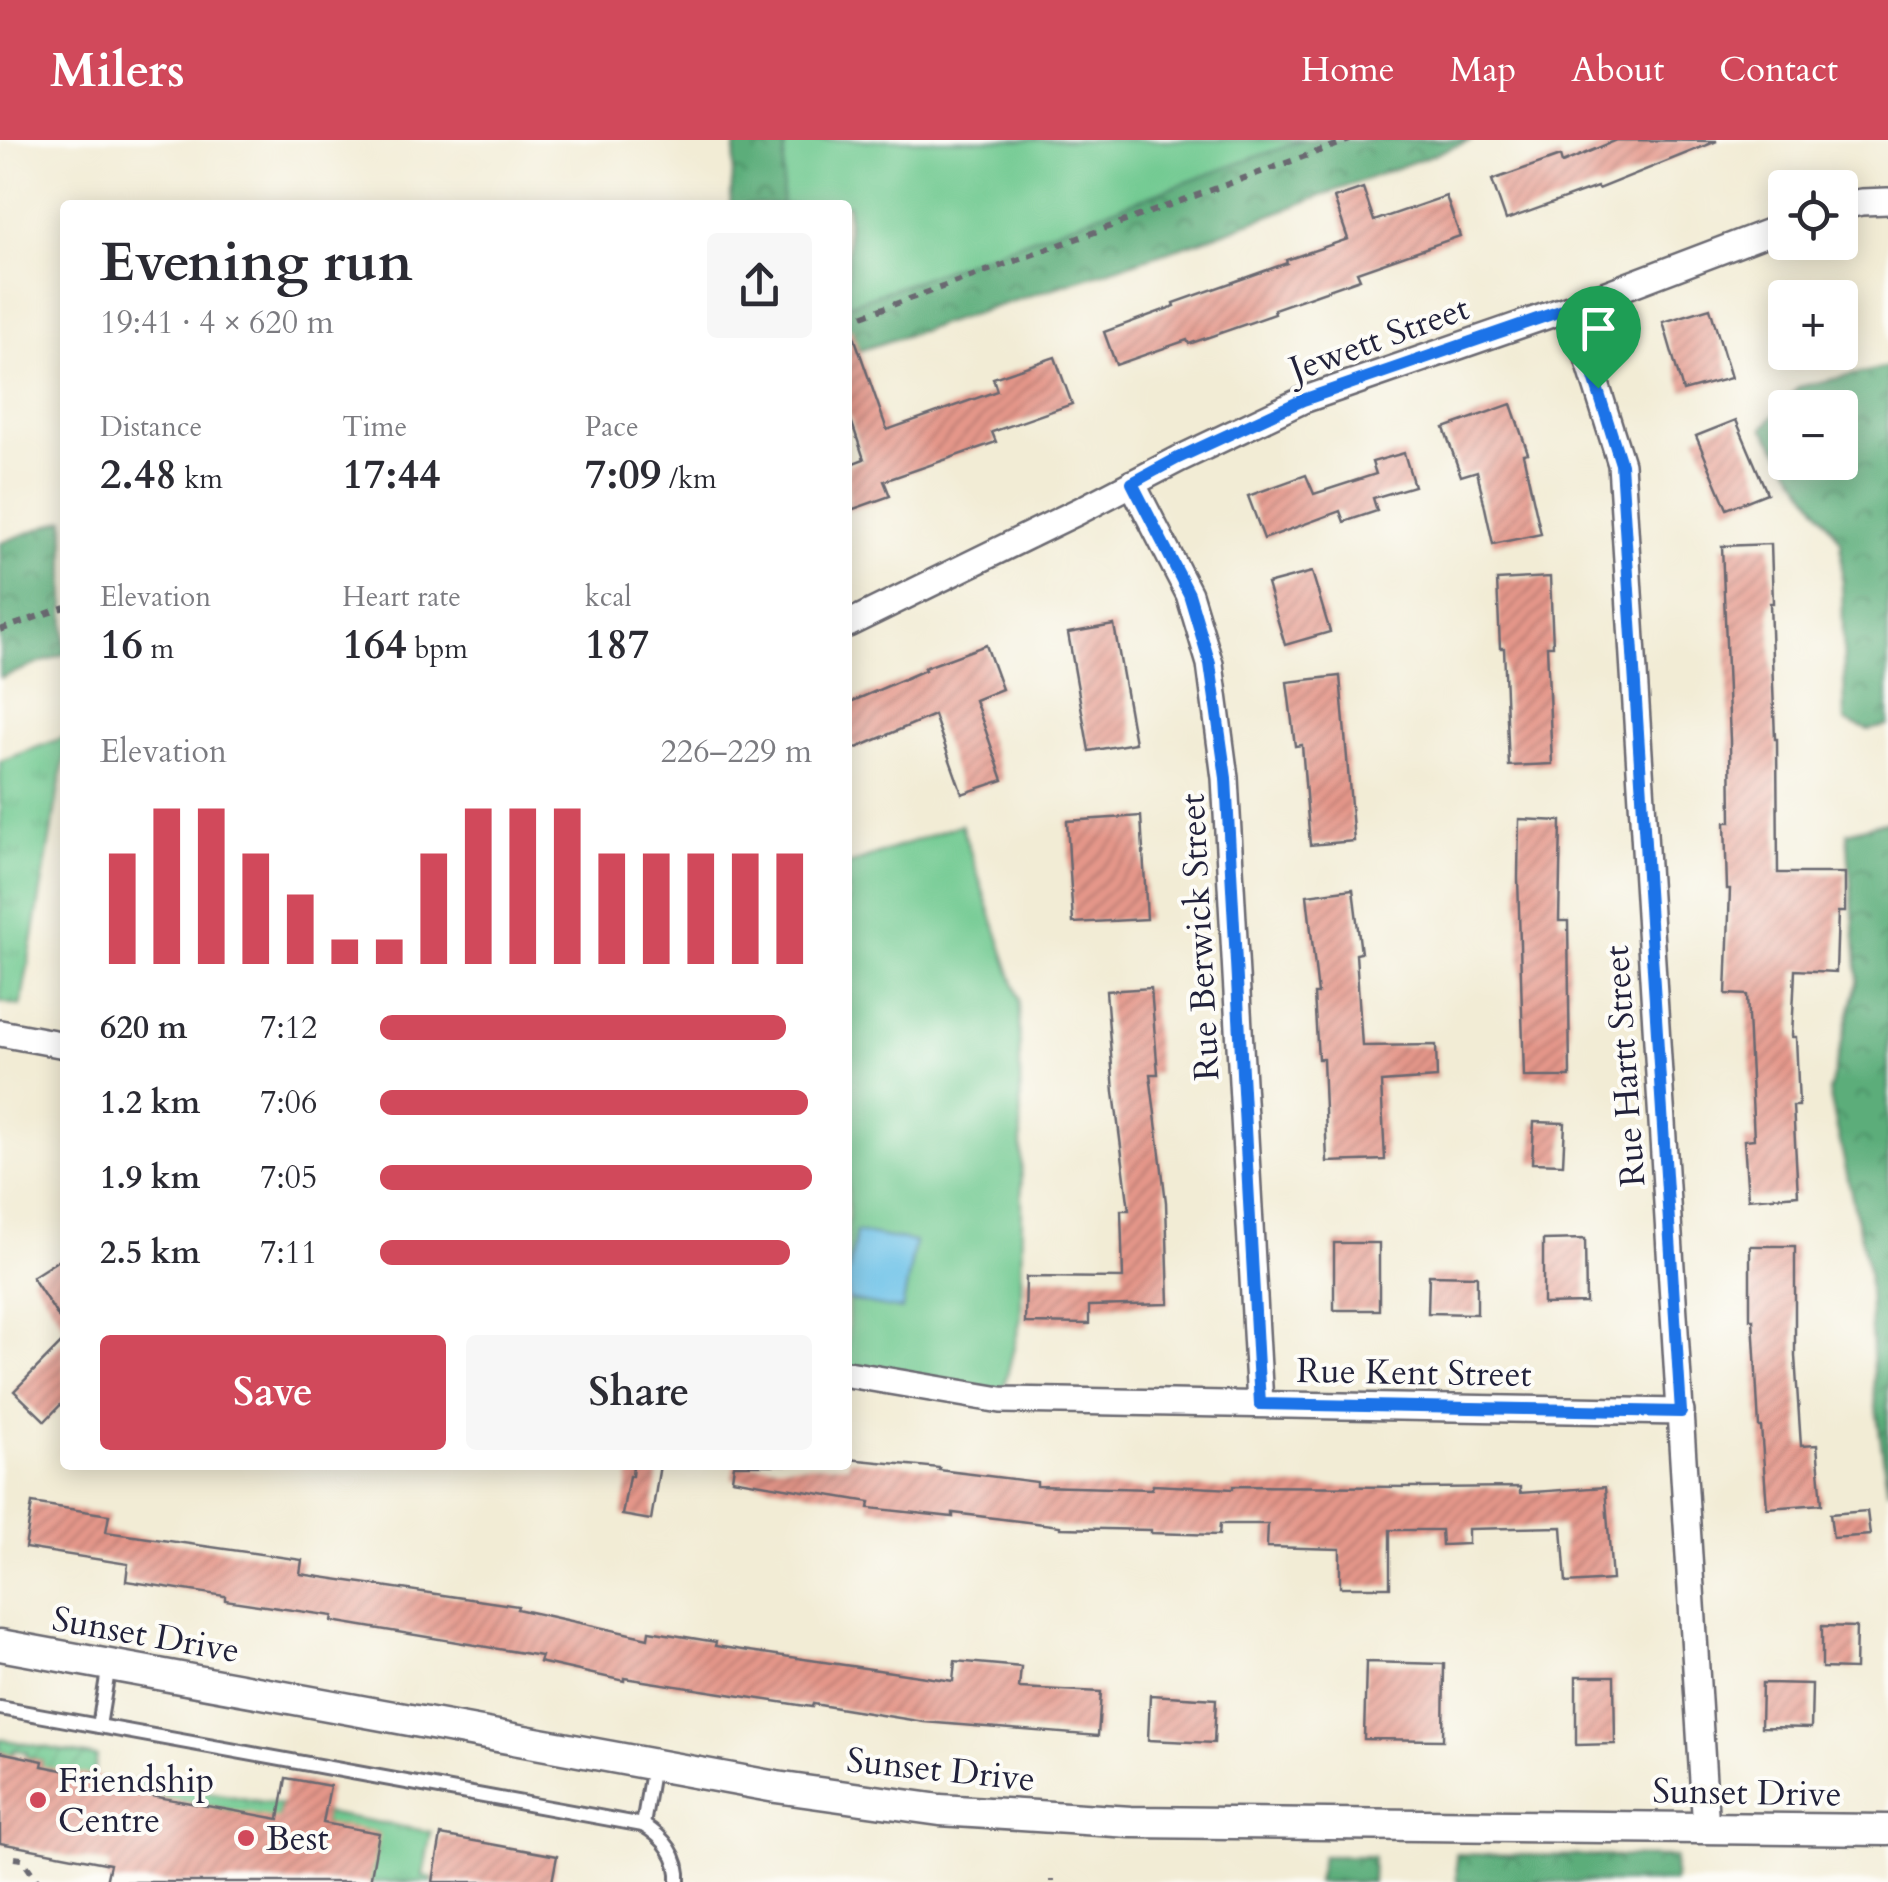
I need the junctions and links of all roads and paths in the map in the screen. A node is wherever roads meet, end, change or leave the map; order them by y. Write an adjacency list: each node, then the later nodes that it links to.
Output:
1 (1350, 140): 6 (path)
2 (1888, 201): 3 (street)
3 (1858, 203)
4 (1768, 232): 5 (street, Jewett Street)
5 (1572, 307): 7 (street, Jewett Street); 15 (street, Rue Hartt Street)
6 (852, 320)
7 (1132, 483): 9 (street, Jewett Street); 14 (street, Rue Berwick Street)
8 (60, 609): 10 (path)
9 (852, 622)
10 (0, 630)
11 (0, 1033): 12 (street)
12 (60, 1044)
13 (852, 1375): 14 (street, Rue Kent Street)
14 (1260, 1404): 15 (street, Rue Kent Street)
15 (1681, 1412): 22 (street, Rue Hartt Street)
16 (0, 1645): 17 (street, Sunset Drive)
17 (109, 1665): 19 (lane); 20 (street, Sunset Drive)
18 (0, 1708): 19 (lane)
19 (99, 1726): 21 (lane)
20 (653, 1765): 21 (lane); 22 (street, Sunset Drive)
21 (642, 1825): 26 (lane)
22 (1706, 1829): 23 (street, Sunset Drive)
23 (1888, 1830)
24 (14, 1858): 25 (path)
25 (38, 1882)
26 (678, 1882)

